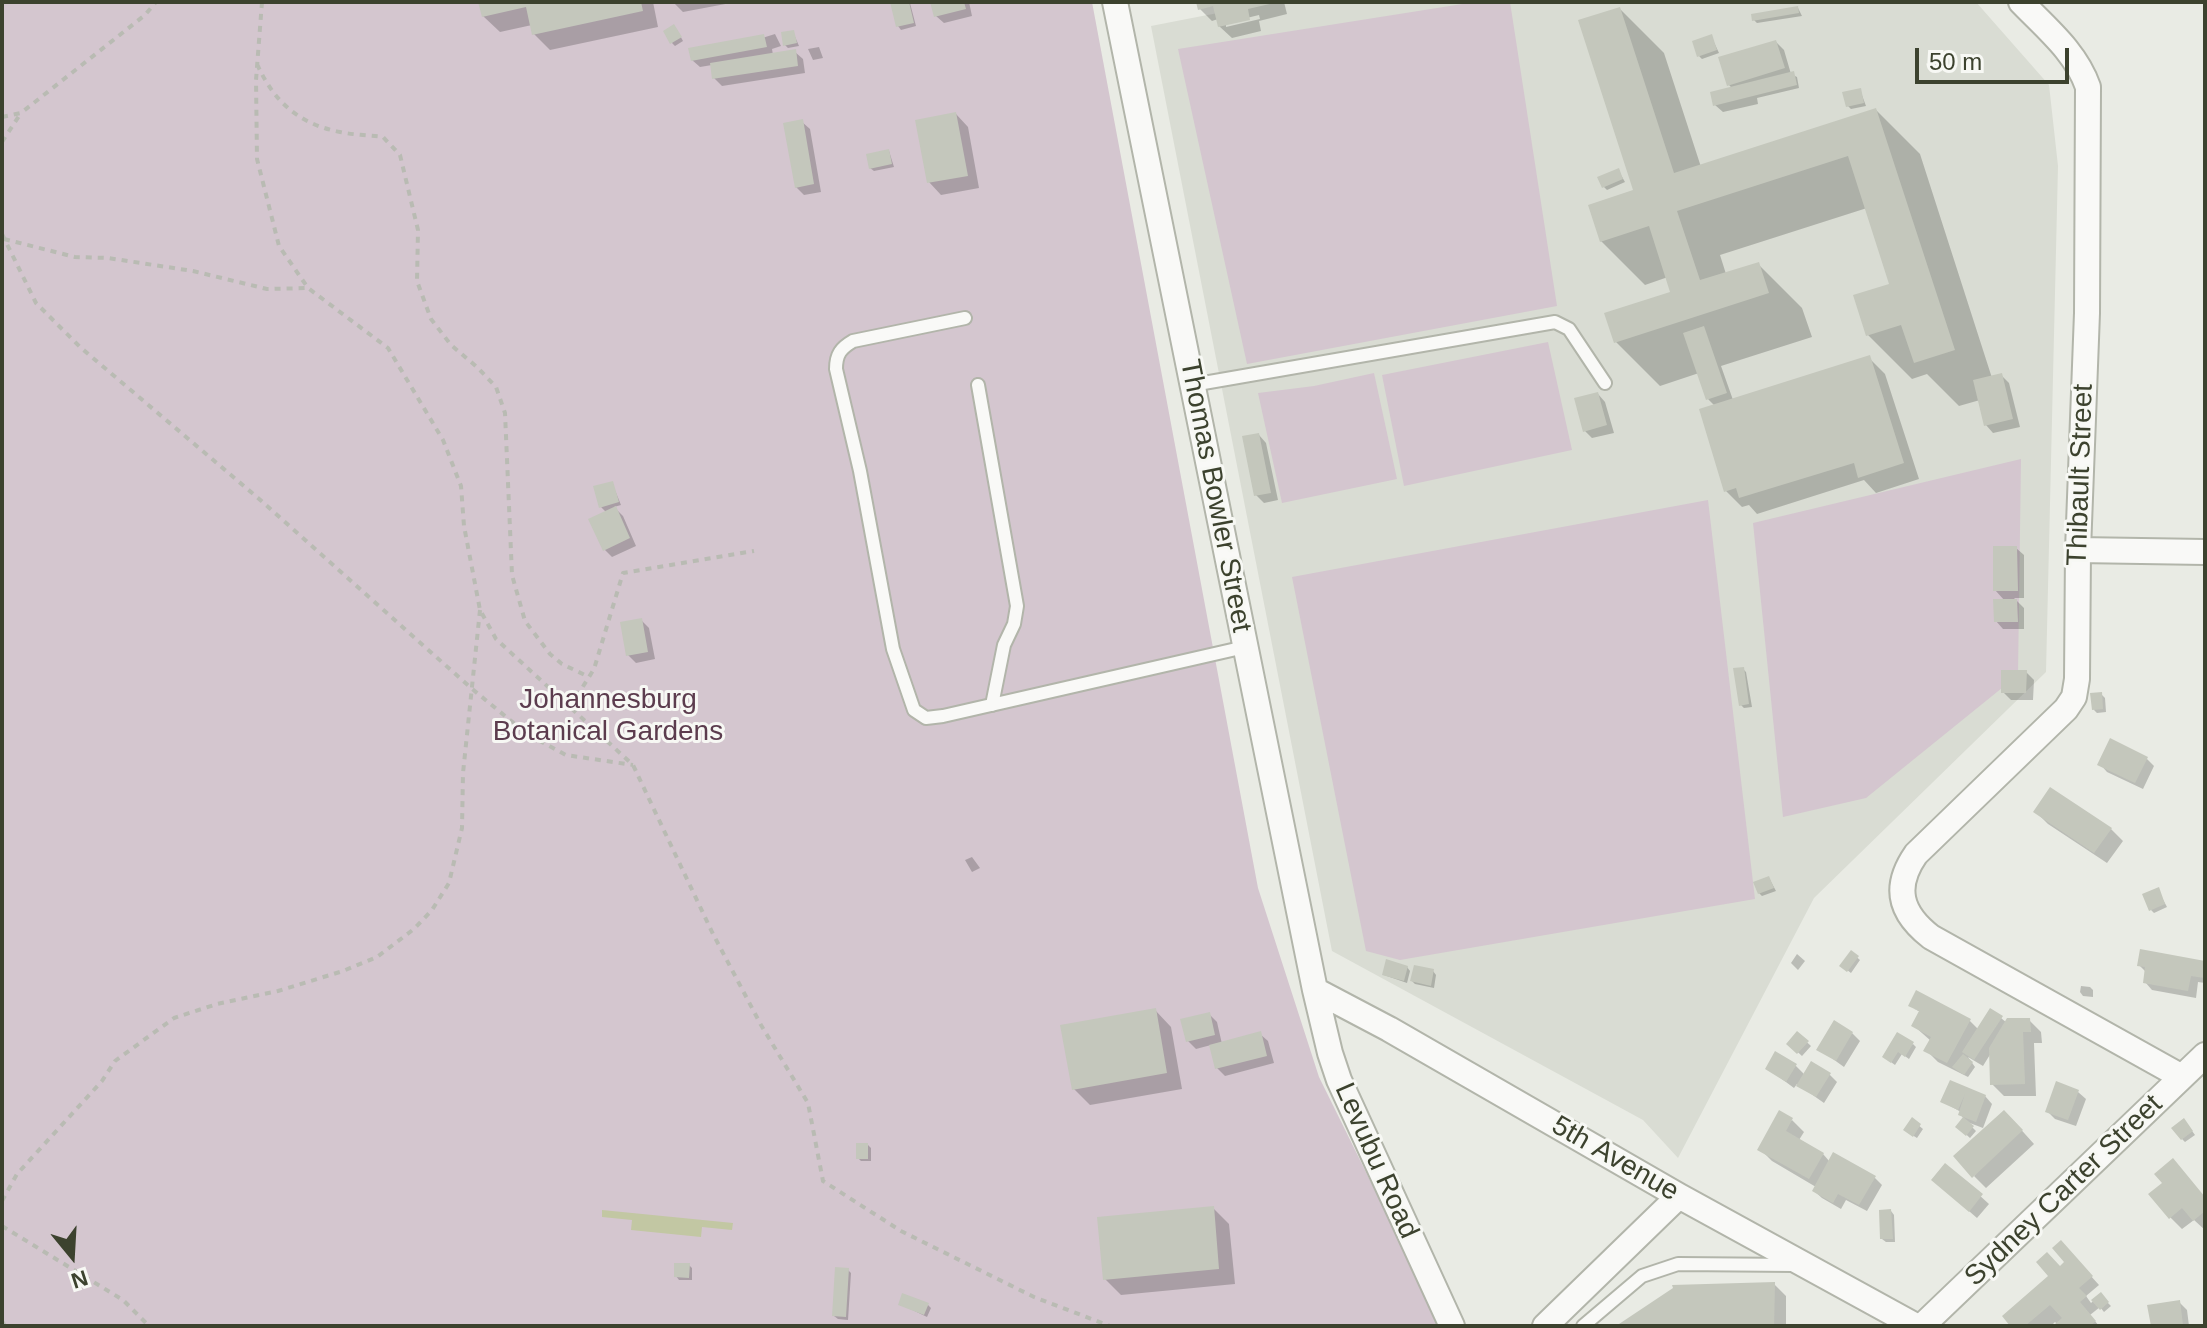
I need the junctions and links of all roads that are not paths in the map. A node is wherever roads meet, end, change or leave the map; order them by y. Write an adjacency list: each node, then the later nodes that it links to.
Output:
1 (1115, 2): 6 (street, Thomas Bowler Street)
2 (2021, 2): 7 (street, Thibault Street)
3 (965, 318): 10 (lane)
4 (1605, 383): 6 (lane)
5 (978, 385): 10 (lane)
6 (1192, 385): 9 (street, Thomas Bowler Street)
7 (2078, 550): 8 (street); 13 (street, Thibault Street)
8 (2205, 552)
9 (1245, 647): 10 (lane); 11 (street, Thomas Bowler Street)
10 (992, 705)
11 (1315, 990): 14 (street, 5th Avenue); 17 (street, Levubu Road)
12 (2205, 1055): 13 (street, Sydney Carter Street)
13 (2182, 1077): 20 (street, Sydney Carter Street)
14 (1679, 1196): 15 (street, 5th Avenue); 18 (street)
15 (1805, 1265): 16 (street, 5th Avenue); 19 (lane)
16 (1900, 1322)
17 (1452, 1326)
18 (1545, 1326)
19 (1583, 1326)
20 (1922, 1326)

